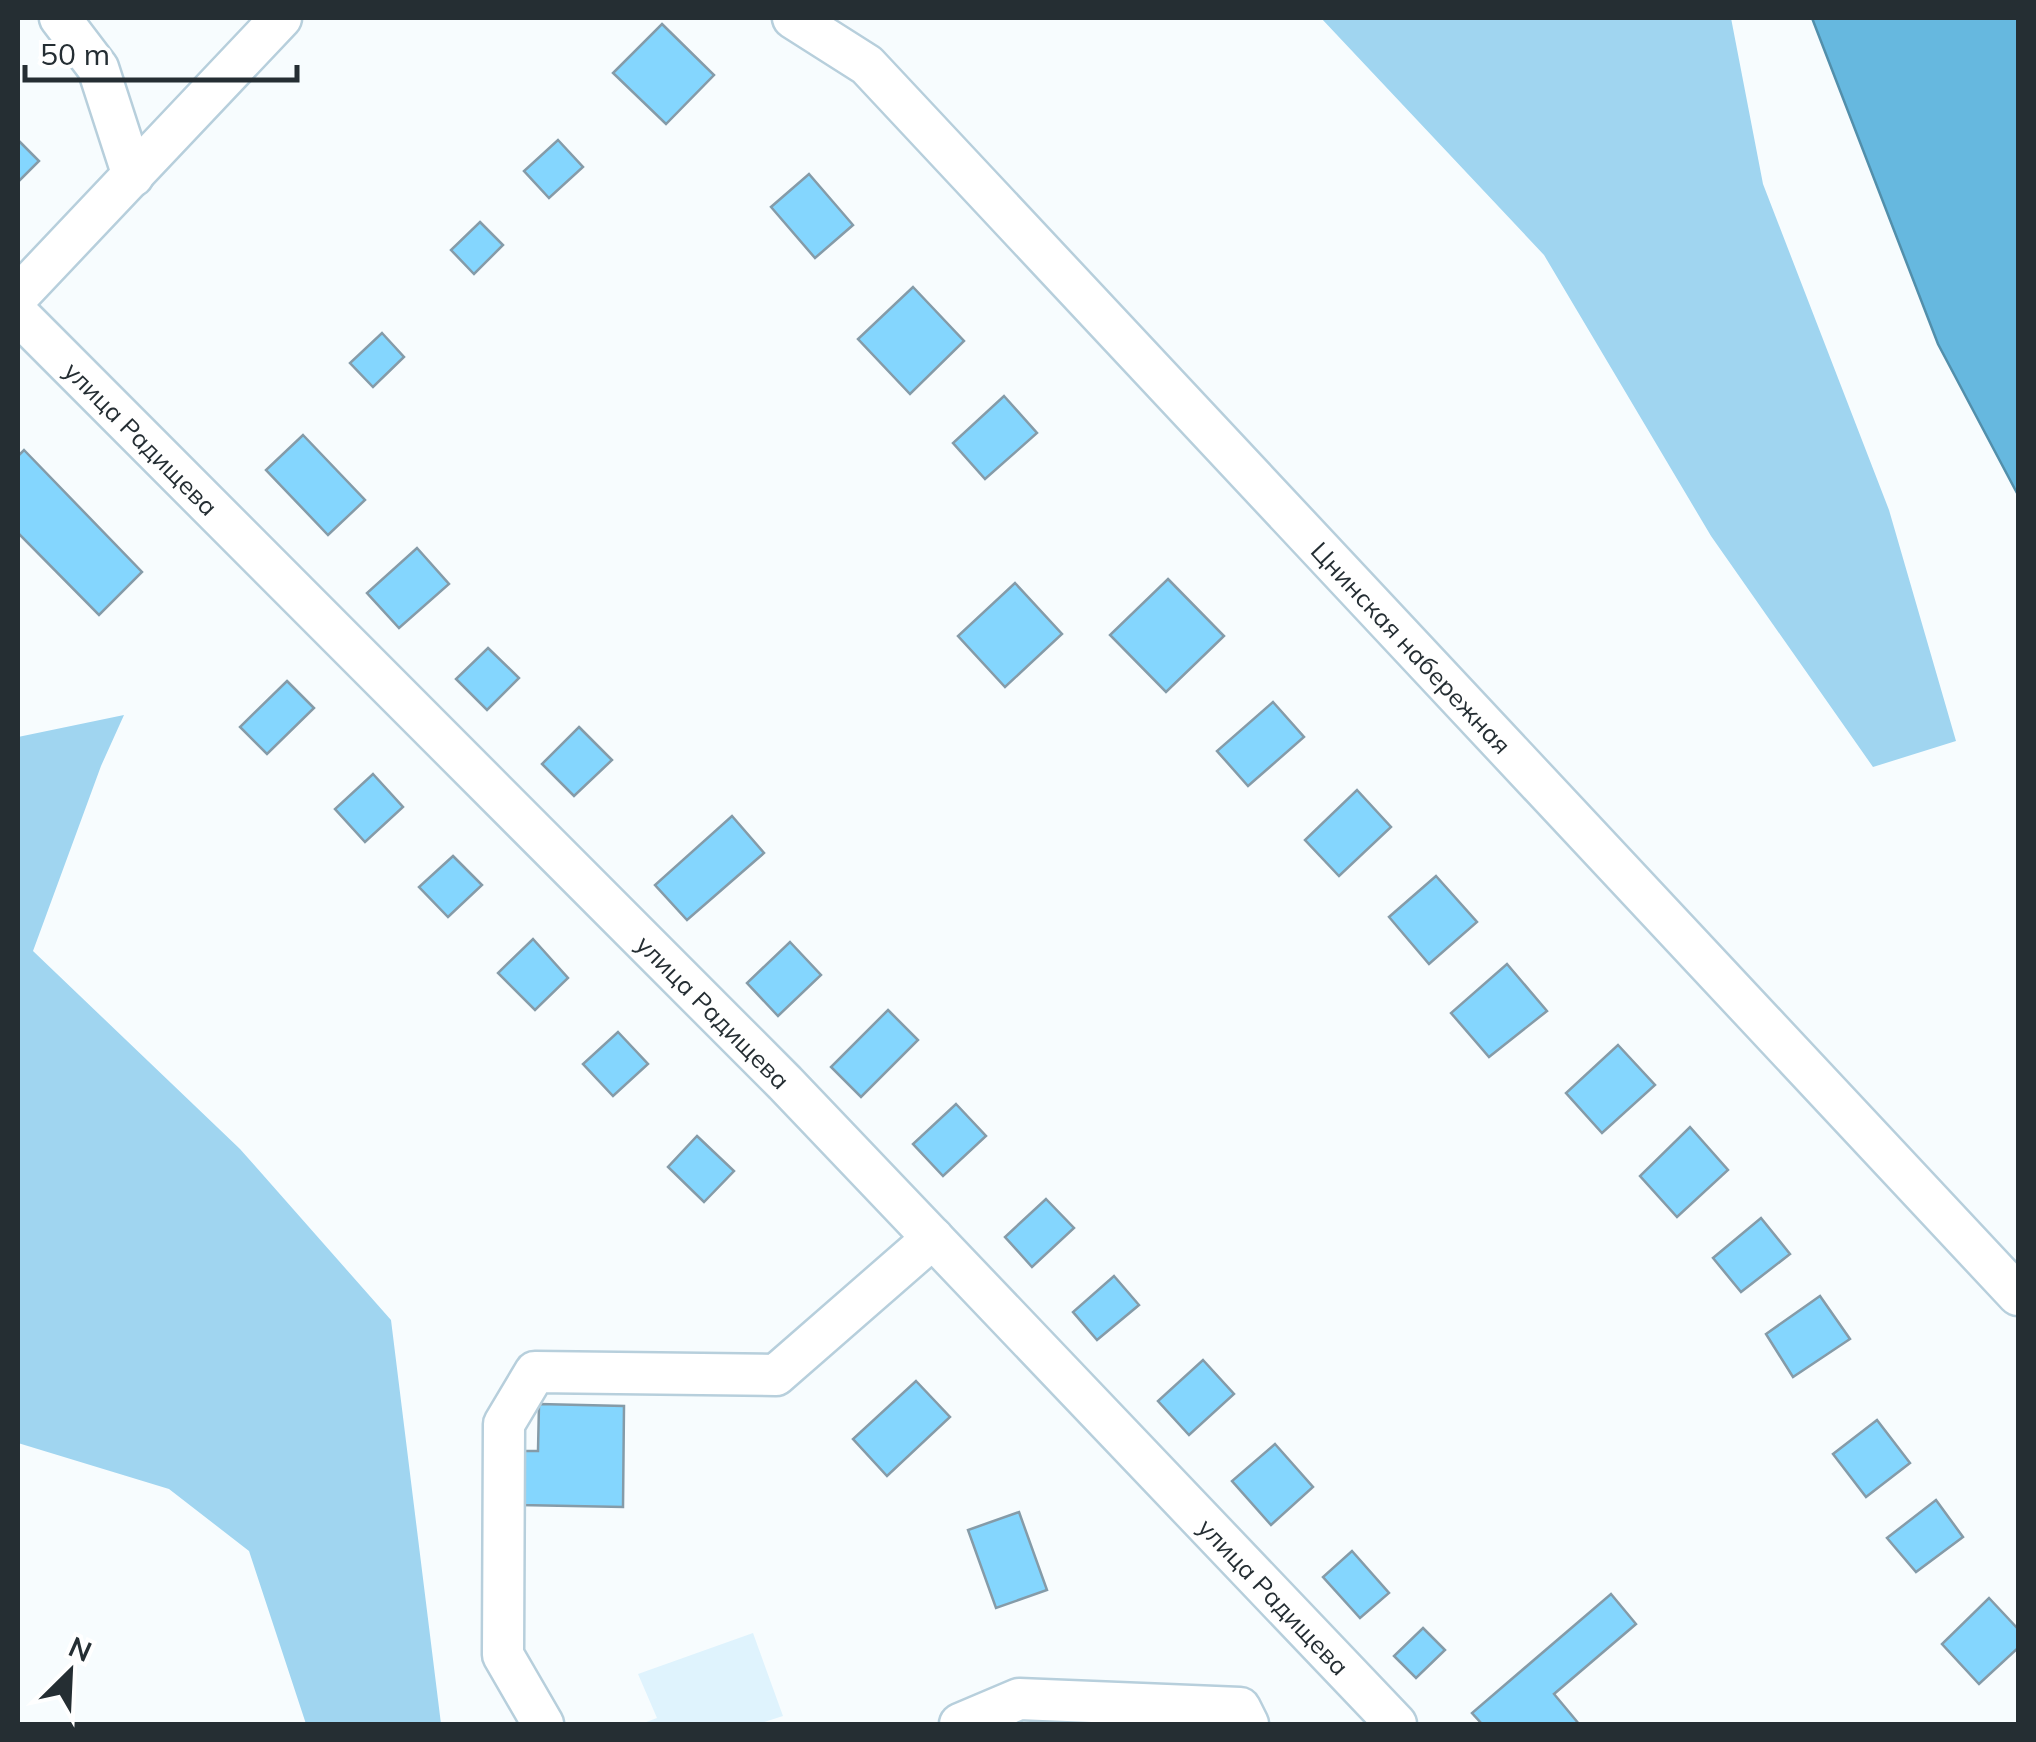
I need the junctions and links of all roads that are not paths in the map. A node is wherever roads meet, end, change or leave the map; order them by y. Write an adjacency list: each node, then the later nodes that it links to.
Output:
1 (60, 18): 4 (street)
2 (282, 18): 4 (street)
3 (793, 18): 8 (street, Цнинская набережная)
4 (132, 176): 5 (street)
5 (18, 296)
6 (18, 314): 7 (street, улица Радищева)
7 (933, 1238): 9 (street); 12 (street, улица Радищева)
8 (2018, 1294)
9 (542, 1724)
10 (960, 1724): 11 (street)
11 (1248, 1724)
12 (1396, 1724)

